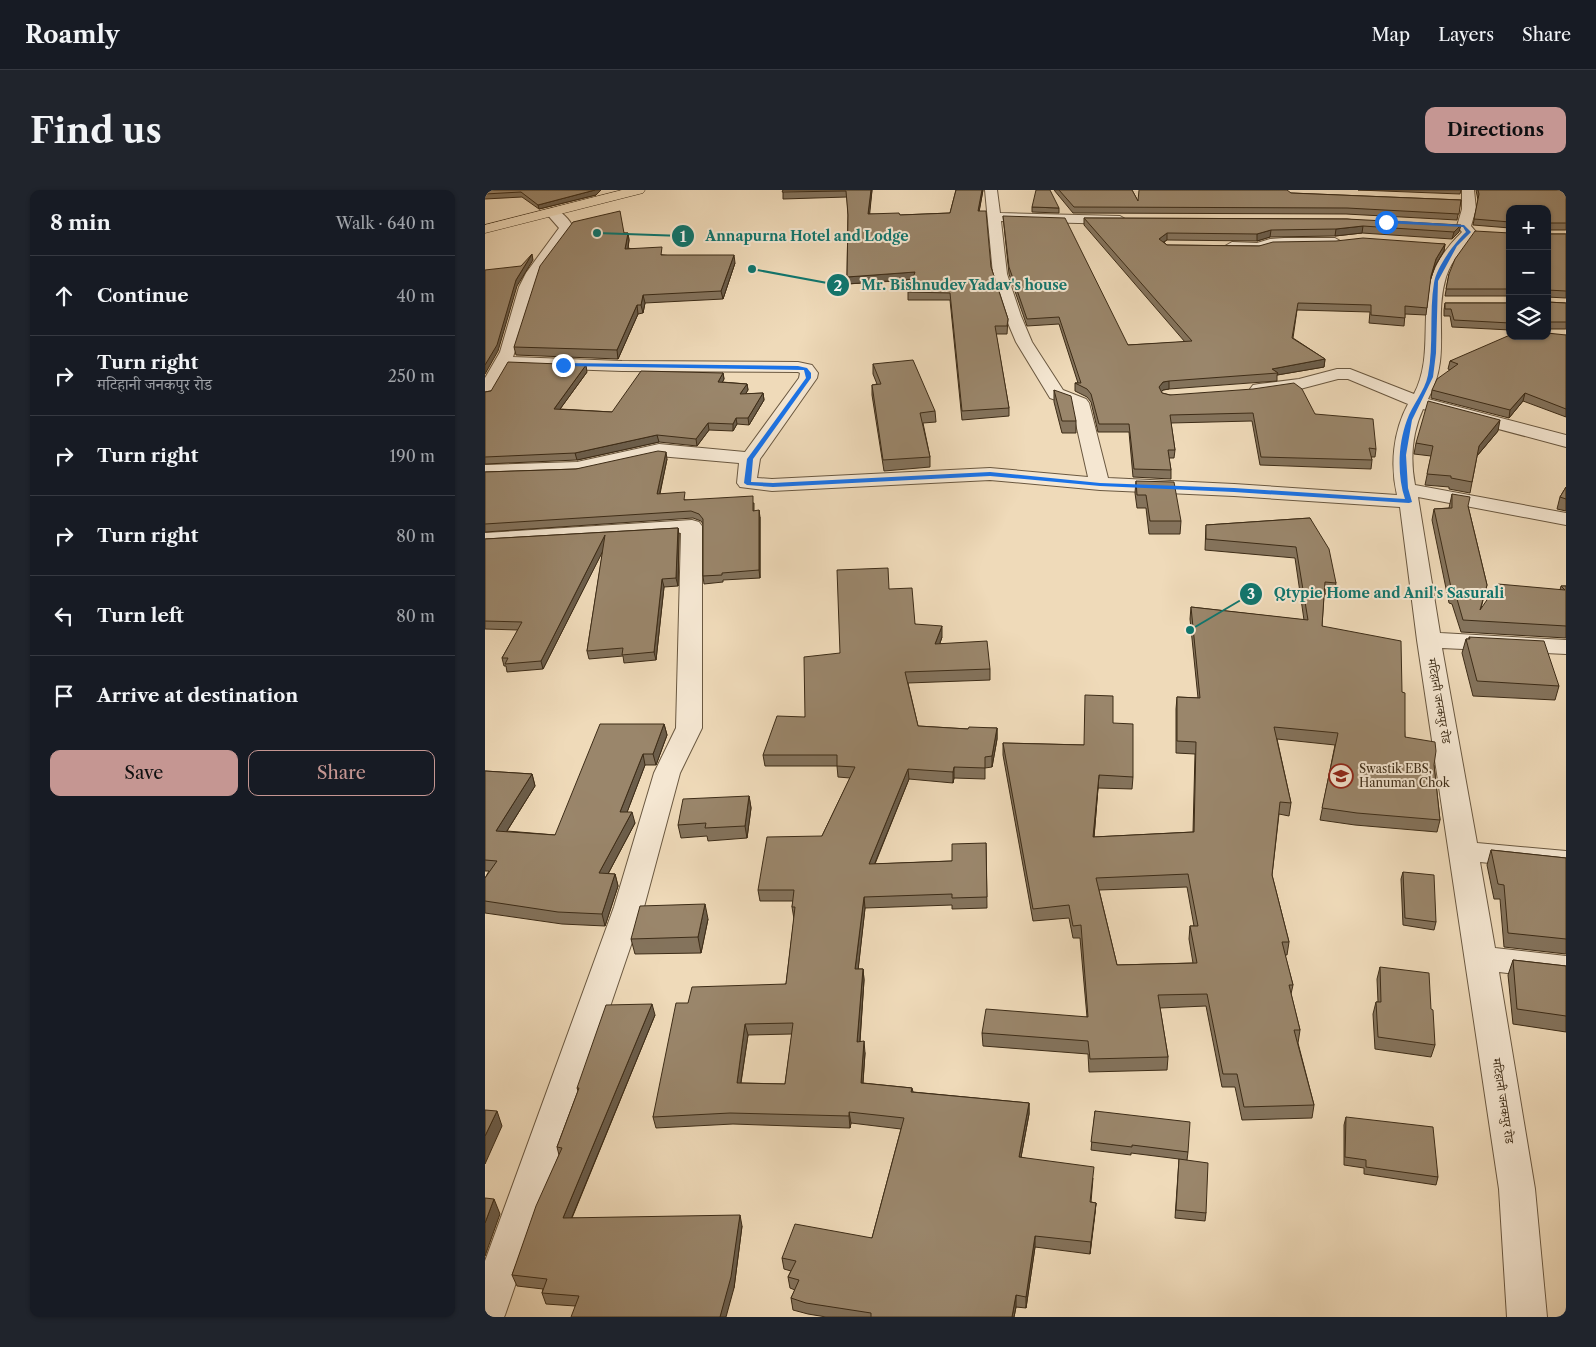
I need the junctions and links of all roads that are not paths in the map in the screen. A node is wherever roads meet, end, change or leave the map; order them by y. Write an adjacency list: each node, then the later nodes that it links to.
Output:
1 (613, 190): 7 (highway)
2 (638, 190): 5 (highway)
3 (991, 190): 6 (street)
4 (1463, 197): 15 (street, मटिहानी जनकपुर रोड)
5 (553, 212): 9 (highway); 12 (street)
6 (993, 217): 8 (street); 19 (street)
7 (485, 220)
8 (1134, 220)
9 (485, 228)
10 (1344, 240): 11 (street)
11 (1221, 246)
12 (502, 362): 14 (street); 18 (street)
13 (1246, 390): 15 (street)
14 (485, 393)
15 (1418, 402): 16 (street); 20 (street, मटिहानी जनकपुर रोड)
16 (1562, 436)
17 (485, 471): 18 (street)
18 (747, 483): 19 (street)
19 (1100, 484): 20 (street)
20 (1407, 495): 21 (street); 23 (street, मटिहानी जनकपुर रोड)
21 (1566, 519)
22 (485, 539): 29 (street)
23 (1429, 640): 24 (street); 25 (street, मटिहानी जनकपुर रोड)
24 (1566, 647)
25 (1464, 851): 26 (street); 27 (street, मटिहानी जनकपुर रोड)
26 (1566, 861)
27 (1481, 958): 28 (street); 30 (street, मटिहानी जनकपुर रोड)
28 (1566, 968)
29 (485, 1315)
30 (1527, 1317)

